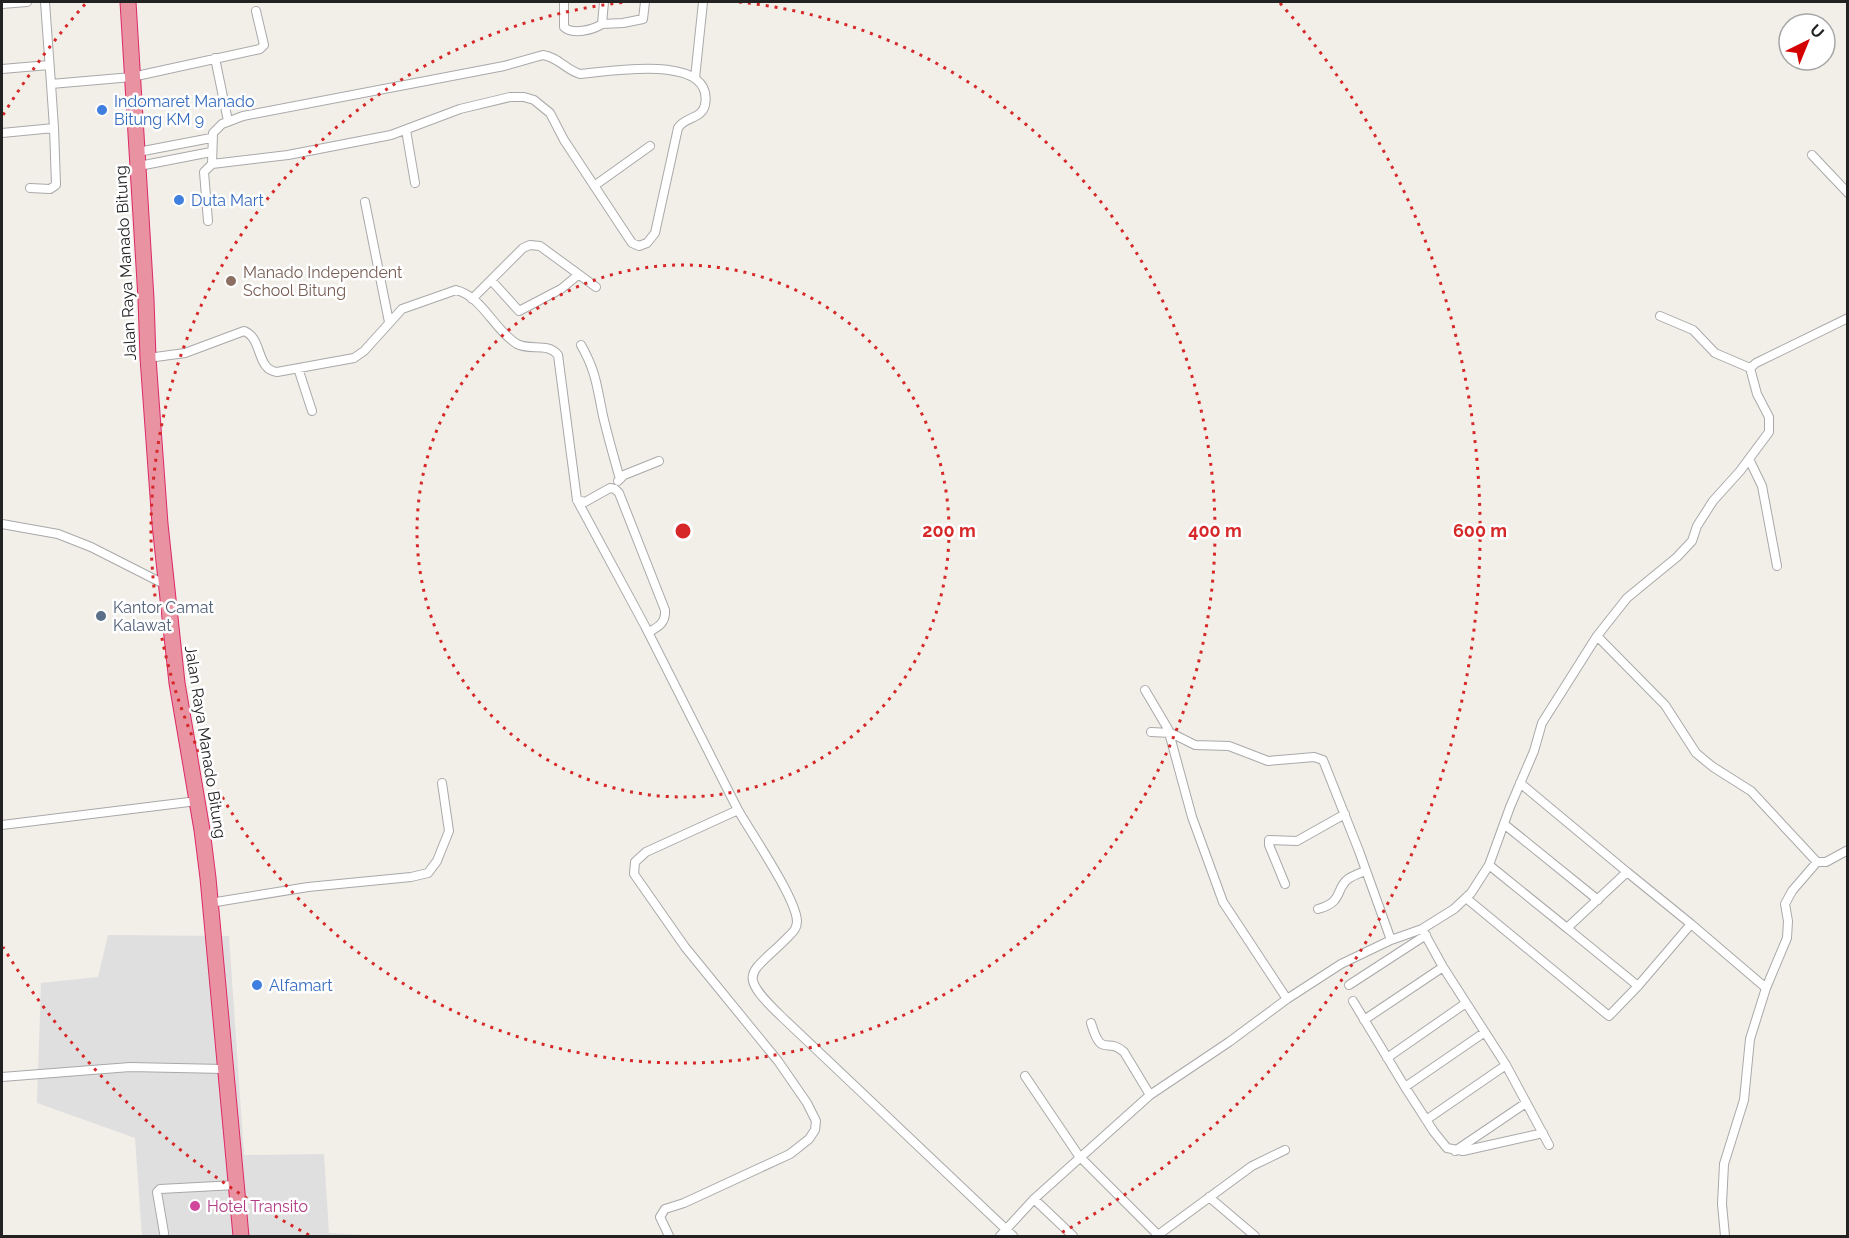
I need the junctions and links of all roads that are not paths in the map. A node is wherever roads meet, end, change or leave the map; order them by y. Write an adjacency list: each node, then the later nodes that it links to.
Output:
1 (27, 2): 8 (street)
2 (45, 2): 12 (street)
3 (128, 2): 14 (highway, Jalan Raya Manado Bitung)
4 (564, 2): 10 (street)
5 (604, 2): 10 (street)
6 (645, 2): 10 (street)
7 (703, 2): 15 (street)
8 (2, 4)
9 (256, 11): 11 (street)
10 (602, 24)
11 (215, 57): 14 (street); 17 (street)
12 (49, 65): 13 (street); 16 (street)
13 (2, 69)
14 (132, 77): 16 (street); 25 (highway, Jalan Raya Manado Bitung)
15 (695, 78): 17 (street); 28 (street)
16 (51, 84): 18 (street)
17 (228, 121): 21 (street)
18 (54, 128): 20 (street); 29 (street)
19 (406, 130): 26 (street); 27 (street); 28 (street)
20 (2, 133)
21 (211, 138): 23 (street); 25 (street)
22 (650, 146): 28 (street)
23 (212, 152): 25 (street); 26 (street)
24 (1812, 155): 30 (street)
25 (138, 159): 41 (highway, Jalan Raya Manado Bitung)
26 (212, 164): 32 (street)
27 (415, 183)
28 (594, 186)
29 (30, 188)
30 (1848, 193)
31 (365, 202): 39 (street)
32 (208, 221)
33 (578, 274): 34 (street); 34 (street); 35 (street)
34 (491, 280): 36 (street)
35 (596, 287)
36 (472, 299): 39 (street); 49 (street)
37 (1660, 316): 43 (street)
38 (1848, 318): 43 (street)
39 (389, 322): 42 (street)
40 (581, 345): 47 (street)
41 (148, 358): 42 (street); 52 (highway, Jalan Raya Manado Bitung)
42 (298, 368): 44 (street)
43 (1750, 368): 45 (street)
44 (312, 411)
45 (1749, 459): 51 (street); 54 (street)
46 (658, 462): 47 (street)
47 (620, 479): 48 (street)
48 (608, 488): 49 (street); 53 (street)
49 (577, 500): 53 (street)
50 (2, 524): 52 (street)
51 (1777, 566)
52 (167, 586): 60 (highway, Jalan Raya Manado Bitung)
53 (649, 632): 61 (street)
54 (1597, 636): 59 (street); 66 (street)
55 (1145, 690): 57 (street)
56 (1151, 732): 57 (street)
57 (1169, 733): 62 (street); 83 (street)
58 (442, 783): 73 (street)
59 (1520, 783): 63 (street); 69 (street)
60 (197, 801): 64 (street); 73 (highway, Jalan Raya Manado Bitung)
61 (738, 810): 107 (street); 109 (street)
62 (1345, 814): 68 (street); 70 (street)
63 (1504, 824): 67 (street); 72 (street)
64 (2, 825)
65 (1848, 850): 66 (street)
66 (1817, 862): 82 (street)
67 (1489, 865): 71 (street); 76 (street)
68 (1365, 871): 74 (street); 78 (street)
69 (1628, 872): 72 (street); 75 (street)
70 (1285, 884)
71 (1466, 898): 77 (street); 81 (street)
72 (1598, 900): 76 (street)
73 (210, 903): 91 (highway, Jalan Raya Manado Bitung)
74 (1318, 909)
75 (1691, 924): 81 (street); 82 (street)
76 (1567, 928): 81 (street)
77 (1424, 932): 78 (street); 79 (street); 80 (street)
78 (1391, 940): 83 (street)
79 (1443, 967): 85 (street); 86 (street)
80 (1349, 985)
81 (1638, 986)
82 (1766, 988): 113 (street)
83 (1287, 999): 95 (street)
84 (1353, 1001): 86 (street)
85 (1466, 1003): 88 (street); 89 (street)
86 (1364, 1020): 89 (street)
87 (1091, 1023): 95 (street)
88 (1485, 1032): 90 (street); 94 (street)
89 (1387, 1058): 94 (street)
90 (1506, 1065): 96 (street); 97 (street)
91 (224, 1070): 93 (street); 103 (highway, Jalan Raya Manado Bitung)
92 (1025, 1076): 102 (street)
93 (2, 1077)
94 (1405, 1087): 97 (street)
95 (1150, 1095): 102 (street)
96 (1526, 1103): 98 (street); 101 (street)
97 (1426, 1120): 101 (street)
98 (1543, 1133): 99 (street); 101 (street)
99 (1550, 1145)
100 (1285, 1150): 104 (street)
101 (1455, 1151)
102 (1079, 1156): 104 (street); 105 (street)
103 (236, 1185): 106 (street); 108 (highway, Jalan Raya Manado Bitung)
104 (1209, 1197): 112 (street)
105 (1034, 1199): 107 (street); 111 (street)
106 (164, 1233)
107 (1003, 1233): 110 (street)
108 (240, 1236)
109 (669, 1236)
110 (1013, 1236)
111 (1073, 1236)
112 (1254, 1236)
113 (1725, 1236)

